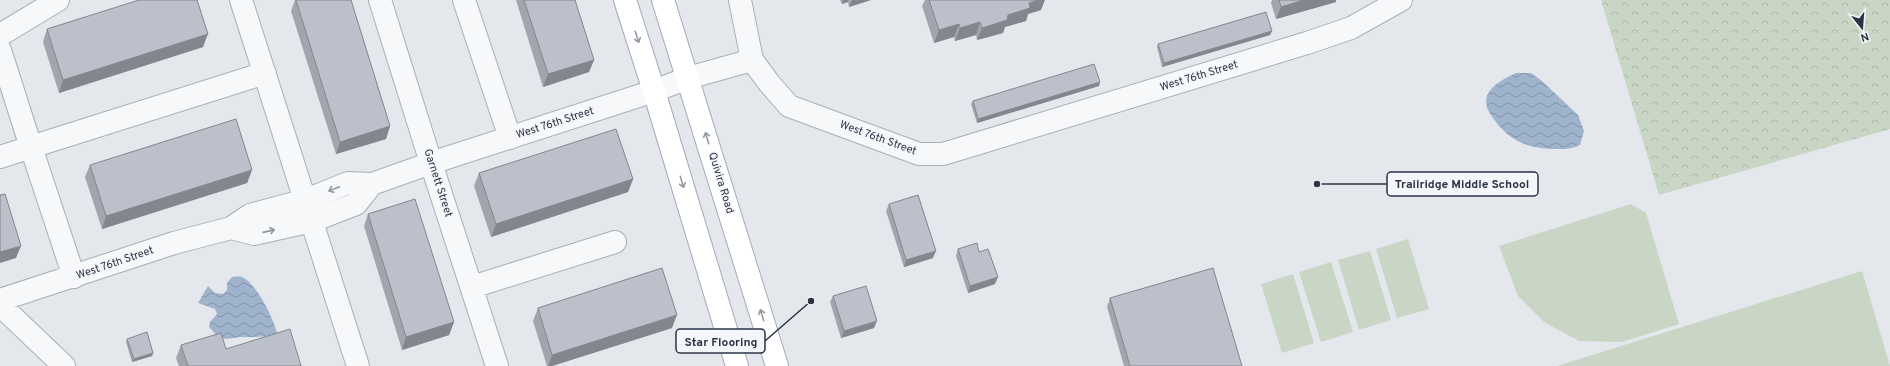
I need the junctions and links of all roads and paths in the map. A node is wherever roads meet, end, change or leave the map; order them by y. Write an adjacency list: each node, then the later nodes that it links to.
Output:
1 (58, 0): 9 (street)
2 (241, 0): 12 (street)
3 (380, 0): 18 (street, Garnett Street)
4 (464, 0): 15 (street)
5 (625, 0): 14 (main road, one-way to 14)
6 (663, 0): 13 (main road, Quivira Road)
7 (740, 0): 11 (street)
8 (1401, 0): 11 (street, West 76th Street)
9 (0, 35)
10 (0, 50): 16 (street)
11 (752, 60): 13 (street, West 76th Street)
12 (265, 73): 16 (street); 20 (street)
13 (688, 78): 14 (street, West 76th Street); 32 (main road, Quivira Road, one-way to 13)
14 (654, 92): 15 (street, West 76th Street); 31 (main road, one-way to 31)
15 (510, 138): 18 (street, West 76th Street)
16 (31, 147): 17 (street); 24 (street)
17 (0, 157)
18 (431, 163): 19 (street, West 76th Street); 25 (street, Garnett Street)
19 (372, 184): 20 (street, West 76th Street, one-way to 20); 21 (street, West 76th Street)
20 (306, 200): 21 (street); 22 (street, West 76th Street)
21 (312, 221): 22 (street, West 76th Street, one-way to 21); 29 (street)
22 (231, 228): 24 (street, West 76th Street)
23 (615, 242): 25 (street)
24 (74, 277): 26 (street, West 76th Street)
25 (472, 286): 30 (street, Garnett Street)
26 (0, 300)
27 (0, 305): 28 (street)
28 (64, 366)
29 (358, 366)
30 (497, 366)
31 (737, 366)
32 (777, 366)

